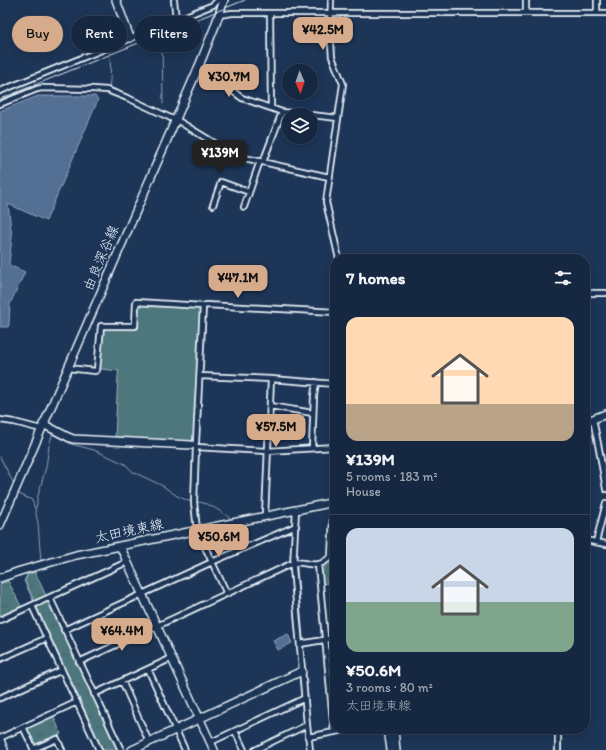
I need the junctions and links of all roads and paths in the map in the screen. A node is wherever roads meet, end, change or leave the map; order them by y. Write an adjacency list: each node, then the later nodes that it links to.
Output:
1 (116, 0): 17 (main road)
2 (174, 0): 14 (street)
3 (218, 0): 15 (street)
4 (224, 0): 13 (main road, 由良深谷線)
5 (331, 0): 10 (street)
6 (526, 0): 8 (street)
7 (597, 0): 11 (street)
8 (526, 12): 10 (street); 11 (street)
9 (270, 13): 10 (street); 13 (street); 21 (street)
10 (331, 13): 24 (street)
11 (597, 13): 12 (street)
12 (606, 13)
13 (219, 15): 18 (main road, 由良深谷線)
14 (176, 16)
15 (186, 16)
16 (135, 36): 17 (street)
17 (130, 38): 19 (street)
18 (199, 66): 21 (street); 25 (main road, 由良深谷線)
19 (0, 91)
20 (0, 104): 25 (street)
21 (271, 108): 22 (street)
22 (282, 112): 26 (street)
23 (318, 116): 24 (street)
24 (338, 118): 27 (street)
25 (175, 120): 26 (street); 36 (main road, 由良深谷線)
26 (261, 162): 27 (street); 28 (street)
27 (329, 177): 31 (street)
28 (249, 192): 29 (street); 30 (street)
29 (213, 205)
30 (244, 207)
31 (338, 254)
32 (590, 293): 33 (street)
33 (606, 293)
34 (203, 306): 35 (street); 36 (street); 37 (street)
35 (330, 312)
36 (68, 368): 47 (main road, 由良深谷線)
37 (200, 376): 38 (street); 48 (street)
38 (271, 379): 39 (street); 41 (street)
39 (316, 382): 40 (street); 42 (street)
40 (330, 383)
41 (270, 406): 42 (street); 51 (street)
42 (313, 413): 50 (street)
43 (606, 414): 44 (main road)
44 (593, 419): 46 (main road); 52 (street)
45 (0, 420): 47 (street)
46 (590, 421)
47 (42, 426): 48 (main road); 57 (main road, 由良深谷線)
48 (194, 445): 51 (street); 59 (street)
49 (330, 447): 50 (street)
50 (312, 448): 51 (street)
51 (268, 451): 56 (street)
52 (606, 489)
53 (330, 503): 55 (main road, 太田境東線)
54 (606, 503): 61 (street)
55 (296, 509): 56 (main road, 太田境東線); 58 (street)
56 (265, 516): 59 (main road, 太田境東線)
57 (0, 525)
58 (296, 526): 66 (street); 67 (street)
59 (197, 530): 63 (main road, 太田境東線); 66 (street)
60 (590, 541): 61 (street)
61 (596, 542): 62 (street)
62 (606, 544)
63 (120, 546): 65 (main road); 69 (main road, 太田境東線)
64 (330, 557): 68 (street)
65 (127, 562): 70 (main road); 72 (street)
66 (212, 562): 70 (street); 71 (street)
67 (293, 563): 68 (street); 71 (street); 80 (street)
68 (318, 564): 79 (street)
69 (0, 578)
70 (142, 594): 75 (main road); 76 (street)
71 (227, 594): 75 (street)
72 (50, 598): 73 (street); 76 (street)
73 (32, 606): 74 (street); 77 (street)
74 (0, 620)
75 (157, 626): 81 (main road); 83 (street)
76 (64, 630): 83 (street)
77 (47, 638): 82 (street); 85 (street)
78 (330, 639): 79 (street)
79 (325, 640): 80 (street); 88 (street)
80 (300, 644): 86 (street)
81 (172, 658): 84 (street); 93 (main road)
82 (0, 659)
83 (79, 662): 89 (street)
84 (148, 669): 87 (street); 96 (street)
85 (62, 670): 90 (street); 92 (street)
86 (302, 671): 91 (street); 93 (main road)
87 (122, 682): 89 (street); 104 (street)
88 (330, 691)
89 (94, 694): 110 (street)
90 (0, 698)
91 (305, 698): 94 (street); 97 (street)
92 (77, 702): 95 (street); 109 (street)
93 (200, 719): 96 (main road); 105 (main road)
94 (307, 725): 102 (street); 115 (street)
95 (23, 727): 103 (street); 107 (street)
96 (176, 730): 104 (main road); 112 (street)
97 (235, 731): 105 (street); 114 (street)
98 (330, 733): 102 (street)
99 (388, 734): 117 (main road)
100 (394, 734): 118 (main road)
101 (558, 734): 119 (street)
102 (308, 737): 116 (street)
103 (0, 739): 106 (main road)
104 (149, 742): 111 (main road)
105 (211, 742): 113 (main road)
106 (4, 750)
107 (34, 750): 108 (street)
108 (62, 750)
109 (99, 750)
110 (121, 750)
111 (132, 750)
112 (185, 750)
113 (214, 750)
114 (244, 750)
115 (255, 750)
116 (310, 750)
117 (390, 750)
118 (396, 750)
119 (558, 750)

